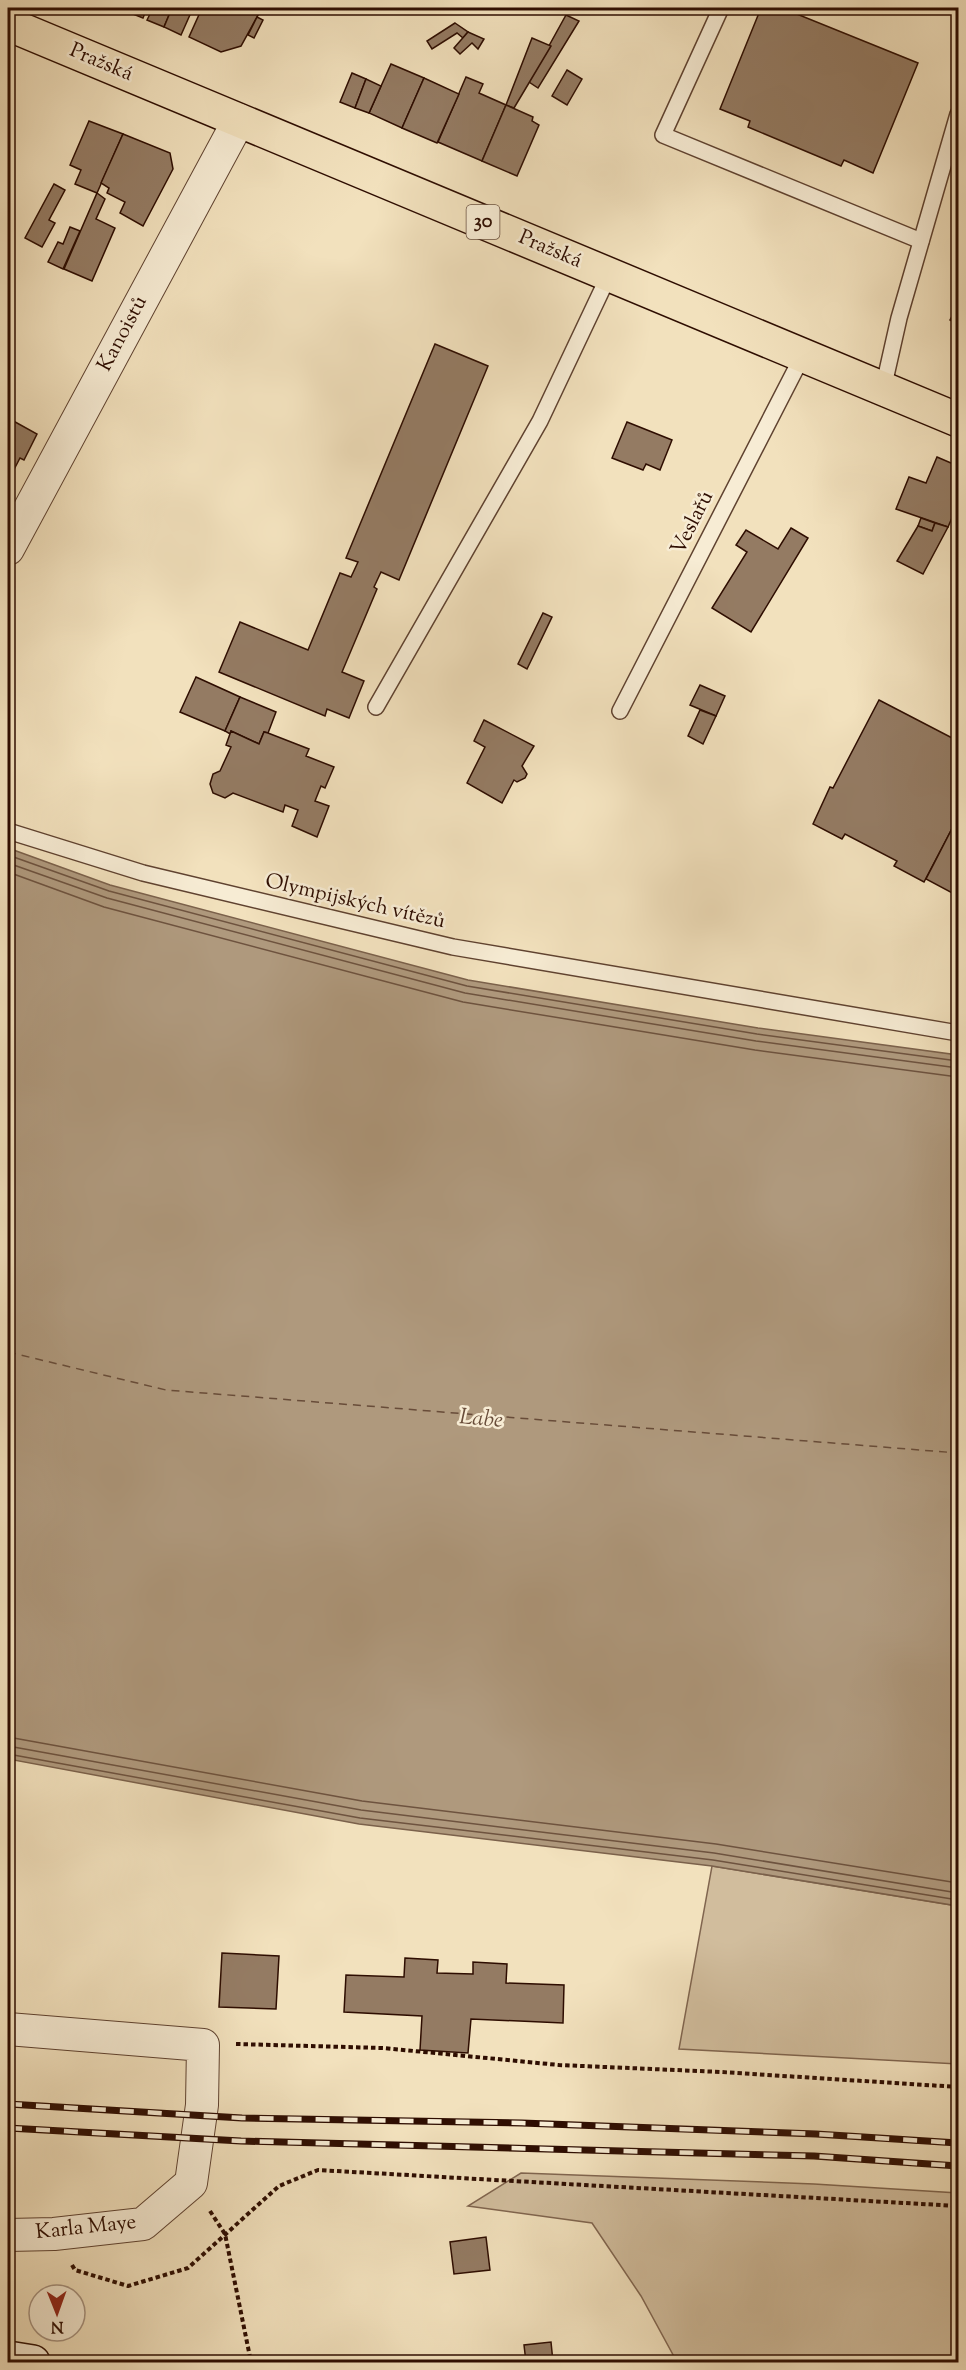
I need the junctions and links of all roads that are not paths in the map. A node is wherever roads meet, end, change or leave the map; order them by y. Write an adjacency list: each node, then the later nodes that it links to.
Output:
1 (721, 8): 5 (lane)
2 (8, 24): 4 (main road, Pražská / 30)
3 (958, 114): 5 (lane)
4 (239, 120): 6 (main road, Pražská / 30); 10 (street, Kanoistů)
5 (921, 241): 8 (lane)
6 (609, 275): 7 (main road, Pražská / 30); 11 (lane)
7 (803, 355): 8 (main road, Pražská / 30); 12 (lane, Veslařů)
8 (883, 389): 9 (main road, Pražská / 30)
9 (958, 420)
10 (8, 549)
11 (376, 707)
12 (620, 711)
13 (8, 831): 14 (lane, Olympijských vítězů)
14 (958, 1033)
15 (8, 2029): 16 (street, Karla Maye)
16 (8, 2235)
17 (8, 2358): 18 (main road)
18 (33, 2362)

